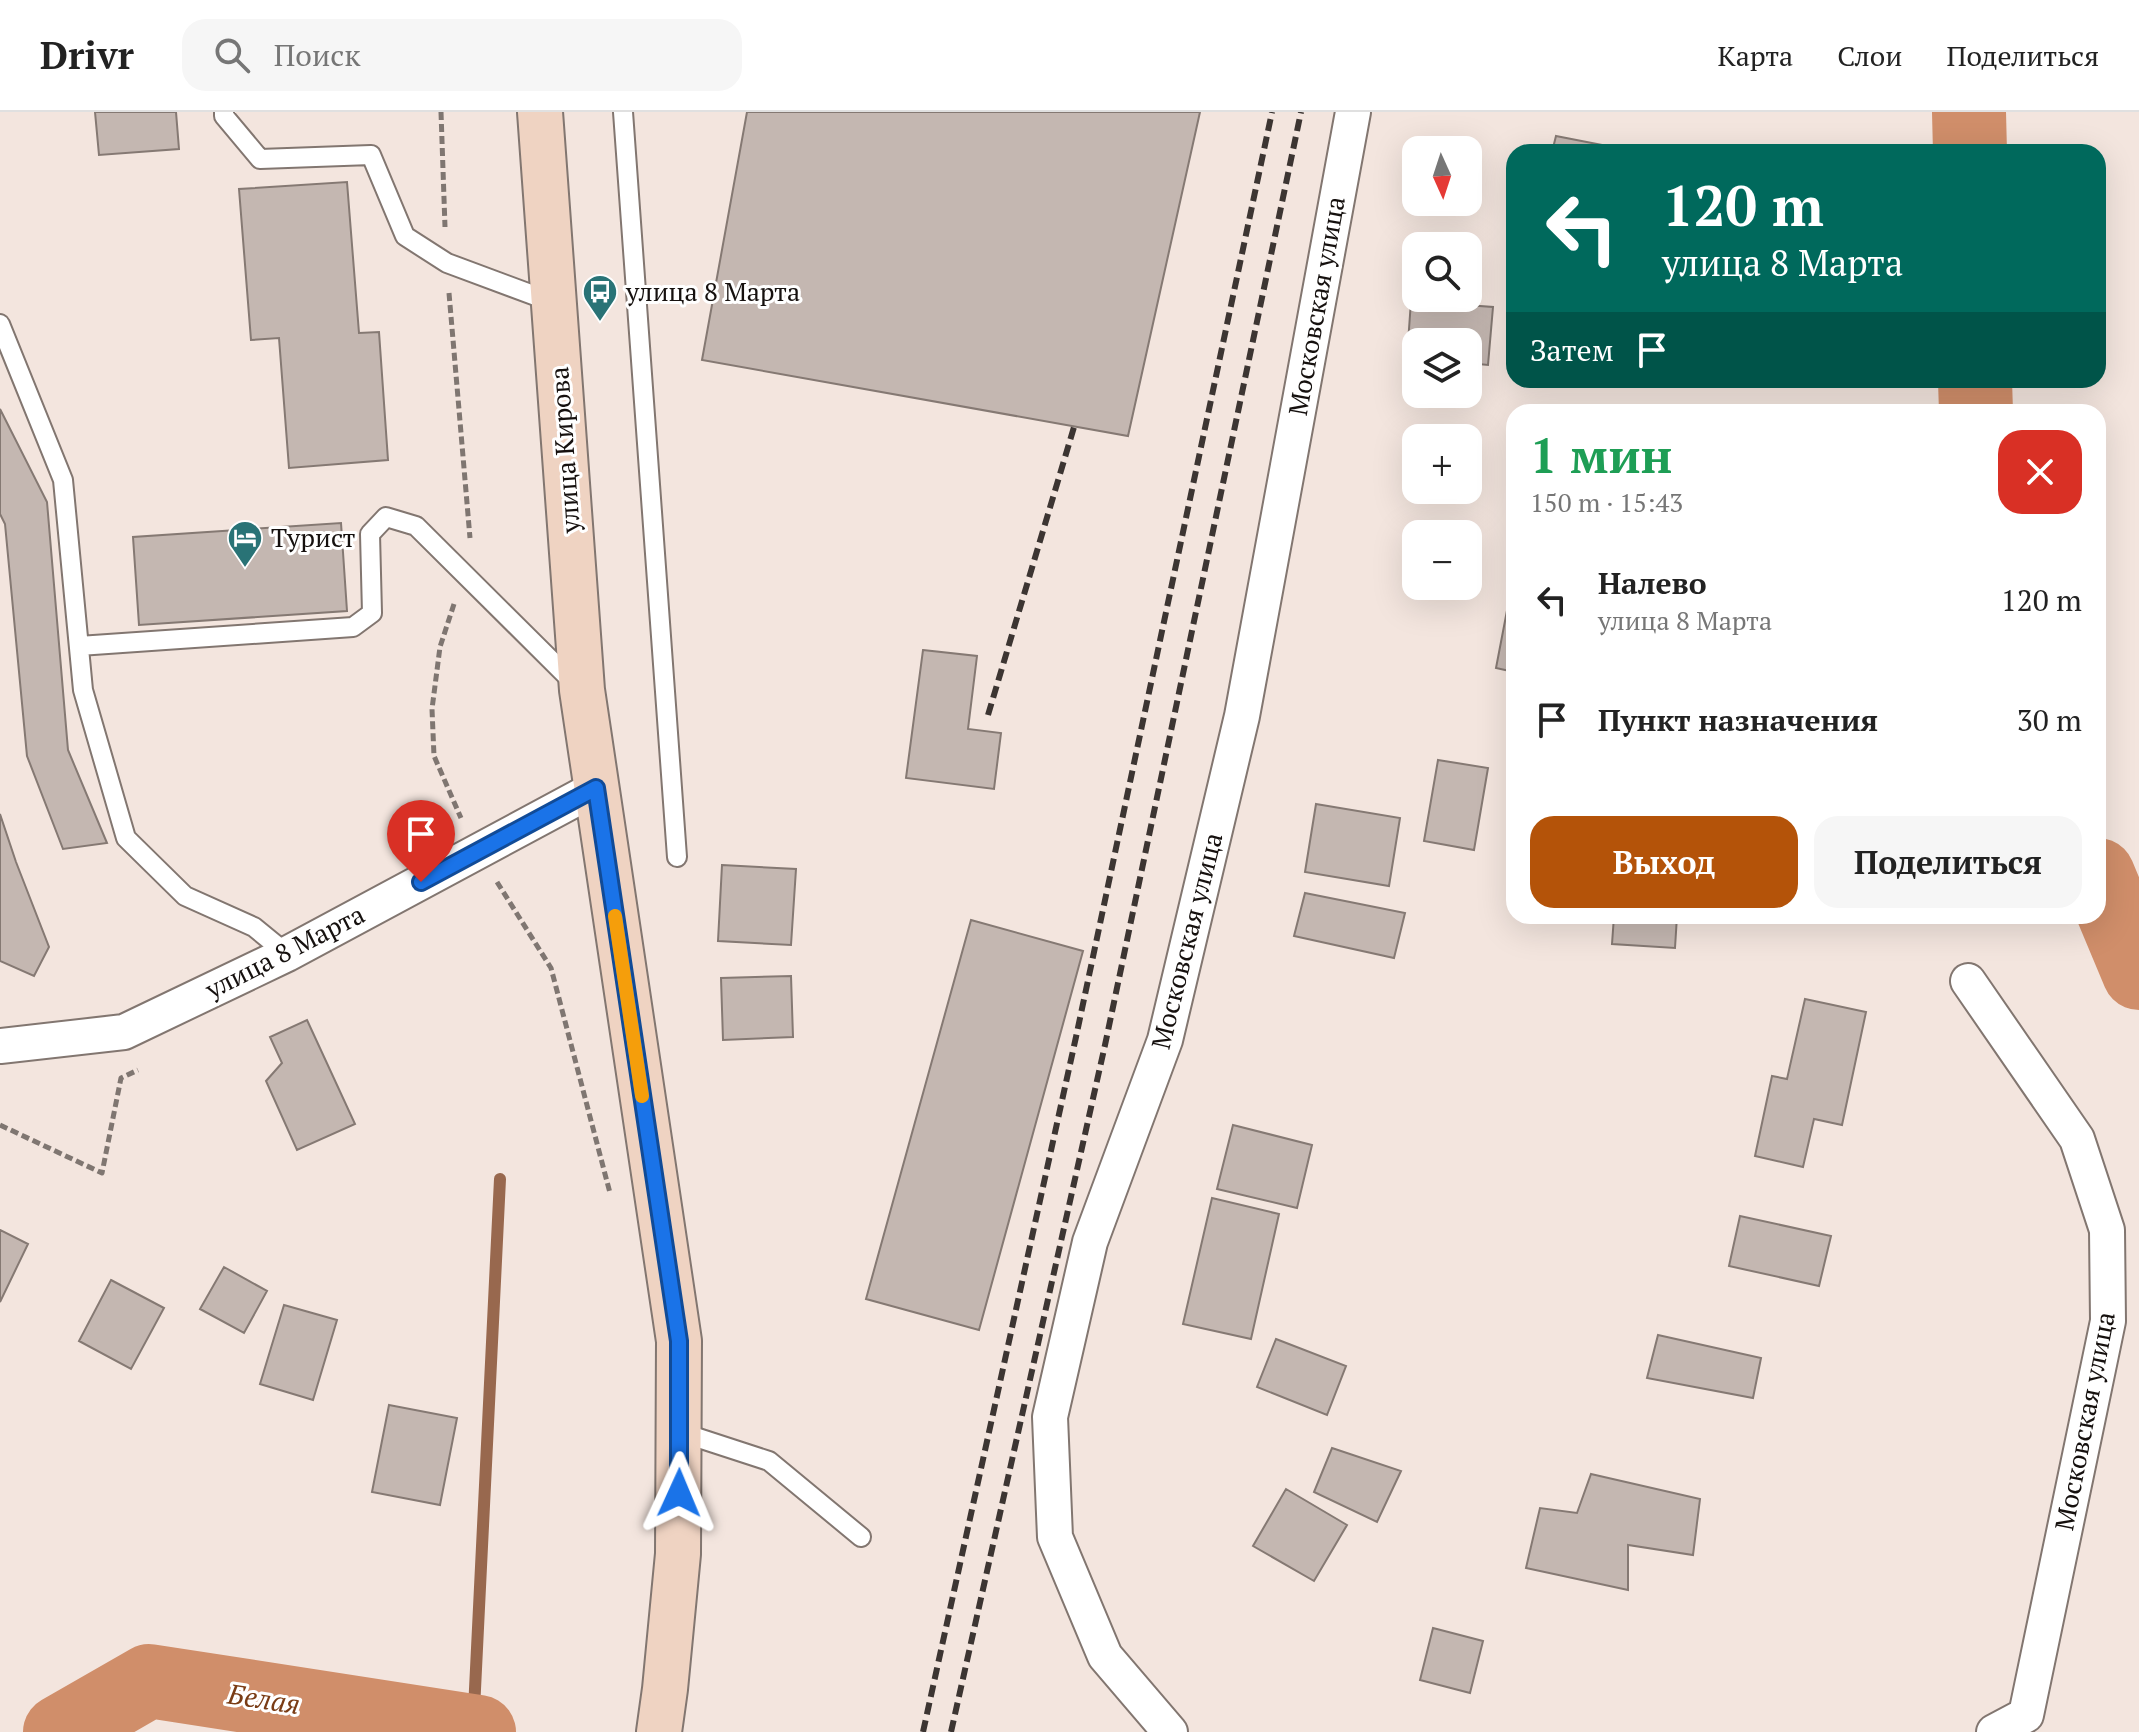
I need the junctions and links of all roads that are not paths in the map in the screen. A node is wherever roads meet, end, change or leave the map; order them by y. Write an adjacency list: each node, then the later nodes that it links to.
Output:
1 (224, 112): 5 (lane)
2 (540, 112): 5 (street, улица Кирова)
3 (623, 112): 10 (lane)
4 (1353, 112): 17 (street, Московская улица)
5 (555, 303): 8 (street, улица Кирова)
6 (0, 324): 7 (lane)
7 (79, 646): 8 (lane); 11 (lane)
8 (582, 690): 9 (street, улица Кирова)
9 (596, 788): 11 (street, улица 8 Марта); 14 (street, улица Кирова)
10 (677, 857)
11 (287, 954): 13 (street, улица 8 Марта)
12 (1968, 981): 18 (street, Московская улица)
13 (0, 1046)
14 (680, 1432): 15 (lane); 16 (street, улица Кирова)
15 (861, 1537)
16 (659, 1732)
17 (1170, 1732)
18 (1994, 1732)

